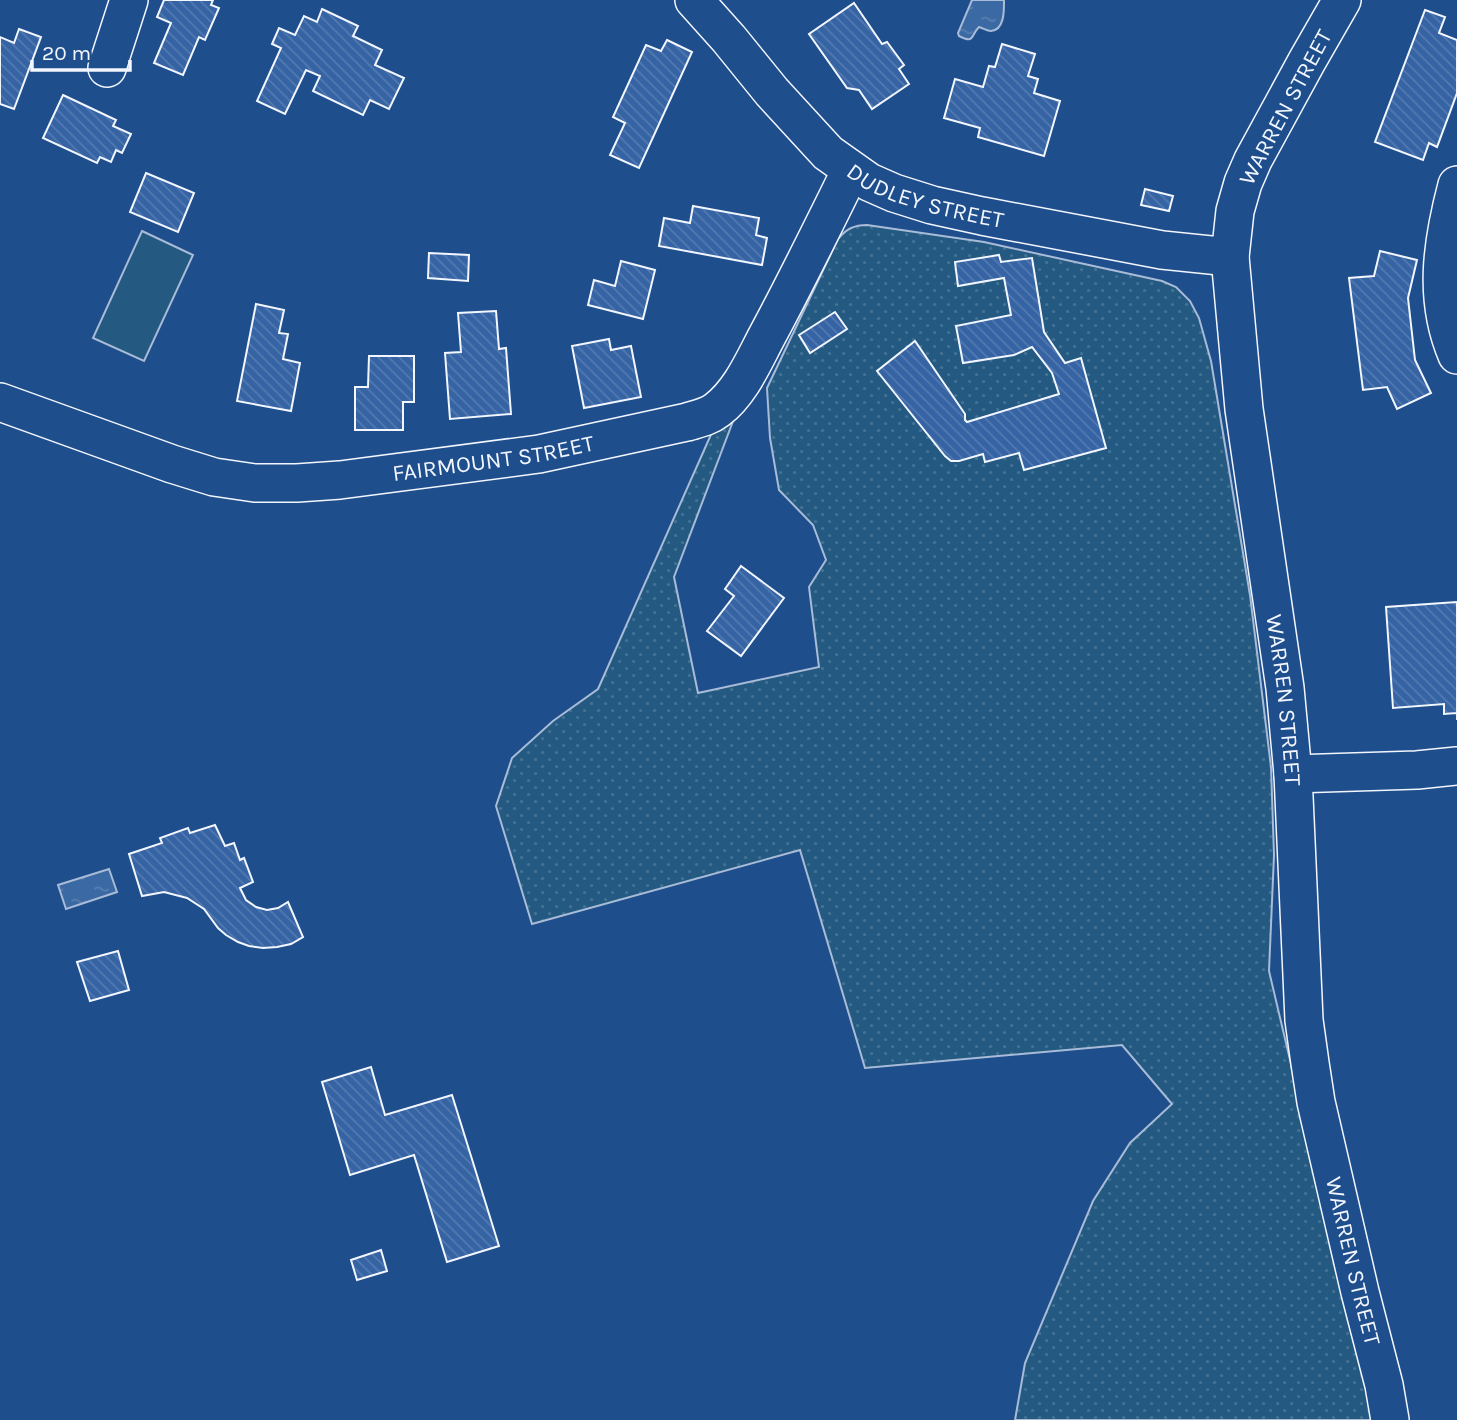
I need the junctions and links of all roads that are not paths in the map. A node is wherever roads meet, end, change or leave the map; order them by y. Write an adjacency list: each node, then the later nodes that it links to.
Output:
1 (129, 0): 4 (street)
2 (694, 0): 5 (street, DUDLEY STREET)
3 (1342, 0): 7 (street, WARREN STREET)
4 (107, 68)
5 (851, 170): 7 (street, DUDLEY STREET); 9 (street, FAIRMOUNT STREET)
6 (1457, 185): 8 (street)
7 (1230, 257): 11 (street, WARREN STREET)
8 (1457, 355)
9 (0, 401)
10 (1457, 766): 11 (street)
11 (1293, 774): 12 (street, WARREN STREET)
12 (1390, 1420)

